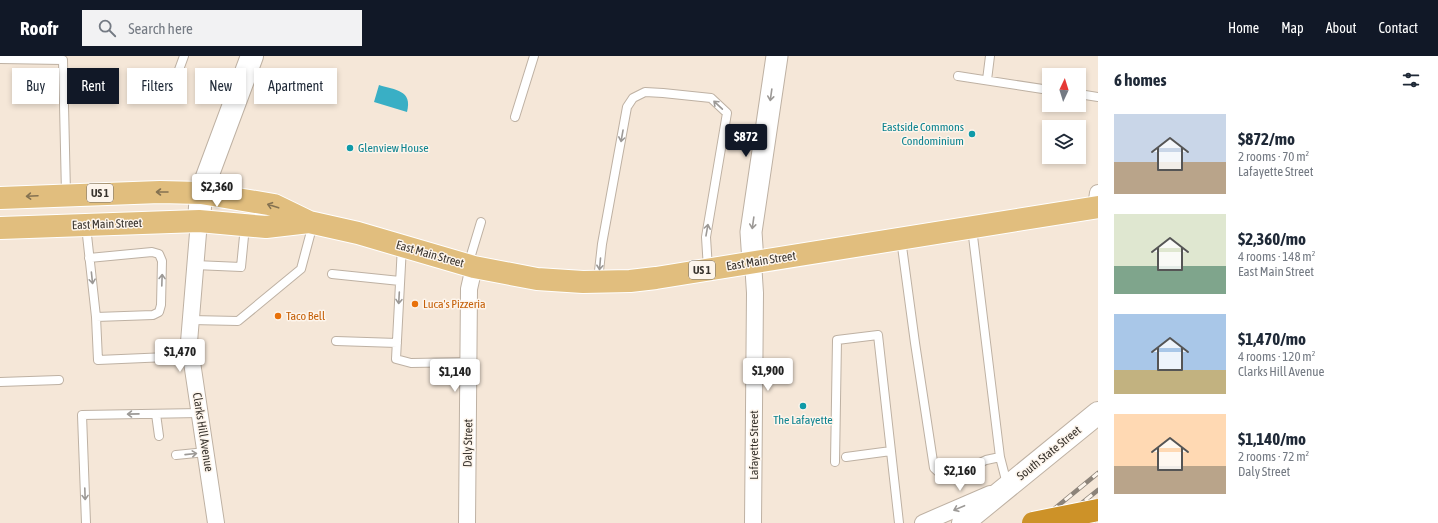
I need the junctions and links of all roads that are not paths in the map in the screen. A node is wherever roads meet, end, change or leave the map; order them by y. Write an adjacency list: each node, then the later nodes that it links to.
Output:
1 (184, 56): 7 (lane)
2 (252, 56): 14 (main road)
3 (534, 56): 13 (lane)
4 (777, 56): 28 (street, Lafayette Street, one-way to 28)
5 (990, 56): 9 (lane)
6 (0, 59): 15 (lane)
7 (180, 68)
8 (958, 76): 9 (lane)
9 (987, 80): 10 (lane)
10 (1042, 89)
11 (1086, 95): 12 (lane)
12 (1098, 97)
13 (515, 118)
14 (201, 193): 15 (main road, East Main Street / US 1, one-way to 15); 18 (main road); 20 (main road, East Main Street / US 1, one-way to 14)
15 (66, 194): 16 (main road, East Main Street / US 1, one-way to 16)
16 (0, 198)
17 (1097, 202): 24 (main road, East Main Street / US 1)
18 (199, 221): 21 (main road, East Main Street / US 1); 22 (main road, East Main Street / US 1); 29 (street, Clarks Hill Avenue)
19 (481, 222): 30 (lane)
20 (311, 223): 22 (main road, East Main Street / US 1); 26 (main road, East Main Street / US 1); 36 (lane)
21 (86, 225): 23 (main road, East Main Street / US 1); 27 (lane)
22 (245, 225): 29 (lane)
23 (0, 228)
24 (972, 228): 25 (main road, East Main Street / US 1); 51 (lane)
25 (901, 239): 28 (main road, East Main Street / US 1); 51 (lane)
26 (402, 246): 30 (main road, East Main Street / US 1); 33 (lane)
27 (90, 258): 35 (lane, one-way to 35); 35 (lane, one-way to 27)
28 (753, 262): 31 (main road, East Main Street / US 1); 58 (street, Lafayette Street)
29 (195, 266): 36 (street, Clarks Hill Avenue)
30 (471, 266): 34 (main road, East Main Street / US 1); 40 (street, Daly Street)
31 (708, 268): 34 (main road, East Main Street / US 1); 34 (lane, one-way to 34)
32 (332, 274): 33 (lane)
33 (400, 281): 38 (lane, one-way to 38)
34 (598, 282)
35 (96, 317): 39 (lane)
36 (191, 320): 39 (street, Clarks Hill Avenue)
37 (336, 341): 38 (lane)
38 (397, 343): 40 (lane)
39 (191, 356): 43 (street, Clarks Hill Avenue)
40 (469, 362): 57 (street, Daly Street)
41 (59, 380): 42 (lane)
42 (0, 382)
43 (200, 413): 45 (lane); 48 (street, Clarks Hill Avenue)
44 (1098, 413): 53 (main road, South State Street)
45 (156, 414): 46 (lane); 55 (lane, one-way to 55)
46 (159, 436)
47 (891, 451): 50 (lane); 52 (lane); 59 (lane)
48 (206, 452): 49 (lane, one-way to 48); 56 (street, Clarks Hill Avenue)
49 (176, 455)
50 (846, 457)
51 (1000, 457): 53 (lane)
52 (835, 462)
53 (1008, 487): 60 (street, one-way to 60); 61 (main road, South State Street)
54 (1098, 510): 62 (highway, bridge)
55 (86, 523)
56 (216, 523)
57 (467, 523)
58 (753, 523)
59 (899, 523)
60 (923, 523)
61 (963, 523)
62 (1032, 523)

